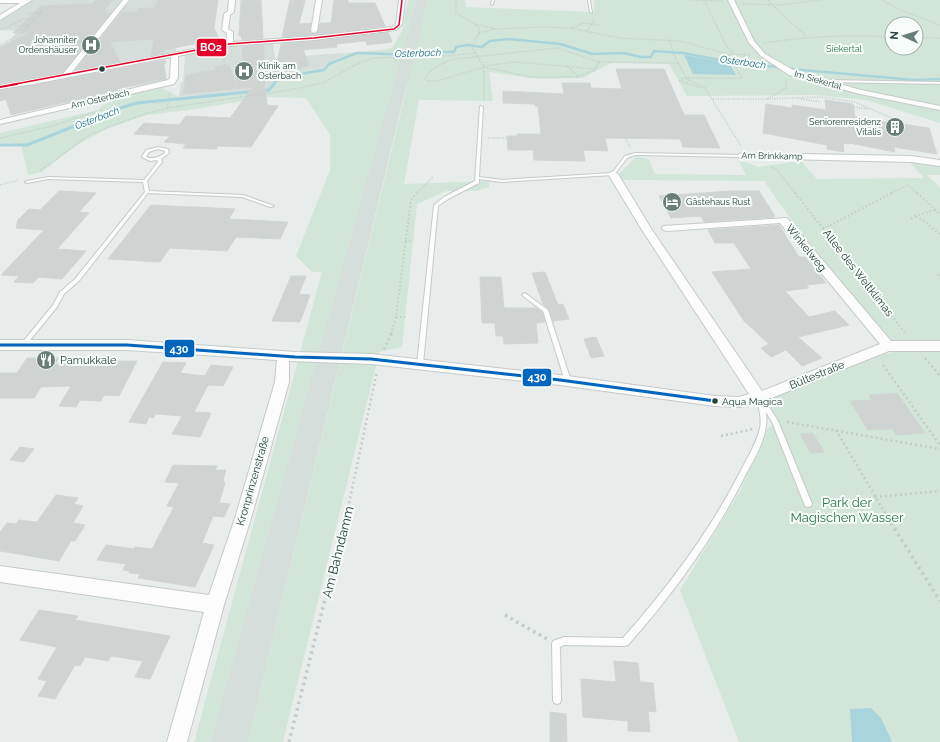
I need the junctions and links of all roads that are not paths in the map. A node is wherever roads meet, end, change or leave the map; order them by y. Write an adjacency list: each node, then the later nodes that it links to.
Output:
1 (126, 0): 16 (street)
2 (232, 0): 14 (street)
3 (319, 0): 11 (street)
4 (402, 0): 12 (street)
5 (589, 0): 9 (lane)
6 (0, 1): 7 (street)
7 (28, 1): 10 (street)
8 (731, 1): 17 (street, Im Siekertal)
9 (591, 12)
10 (0, 18)
11 (314, 31): 12 (street); 13 (street)
12 (321, 36): 13 (street)
13 (307, 38): 14 (street)
14 (229, 44): 15 (street)
15 (175, 54): 16 (street); 22 (street, Am Osterbach)
16 (66, 75): 19 (street)
17 (822, 81): 18 (lane); 21 (street, Im Siekertal)
18 (940, 83)
19 (0, 87)
20 (481, 107): 27 (lane)
21 (940, 108)
22 (0, 122)
23 (742, 156): 25 (street, Am Brinkkamp); 26 (lane, Am Brinkkamp)
24 (159, 158): 24 (lane); 28 (lane)
25 (940, 163)
26 (613, 174): 27 (lane); 41 (street)
27 (478, 178): 39 (lane)
28 (145, 181): 29 (lane); 30 (lane)
29 (27, 182)
30 (147, 192): 31 (lane); 34 (lane)
31 (272, 206)
32 (667, 228): 36 (street, Winkelweg)
33 (525, 295): 40 (lane)
34 (24, 344): 35 (street, Bültestraße); 38 (street, Bültestraße)
35 (0, 345)
36 (888, 346): 37 (street, Bültestraße); 41 (street, Bültestraße)
37 (940, 346)
38 (290, 356): 39 (street, Bültestraße); 44 (street, Kronprinzenstraße)
39 (420, 364): 40 (street, Bültestraße)
40 (568, 381): 41 (street, Bültestraße)
41 (759, 398): 42 (lane); 45 (lane)
42 (808, 504)
43 (0, 574): 44 (street)
44 (214, 605): 46 (street, Kronprinzenstraße)
45 (557, 700)
46 (178, 742)

